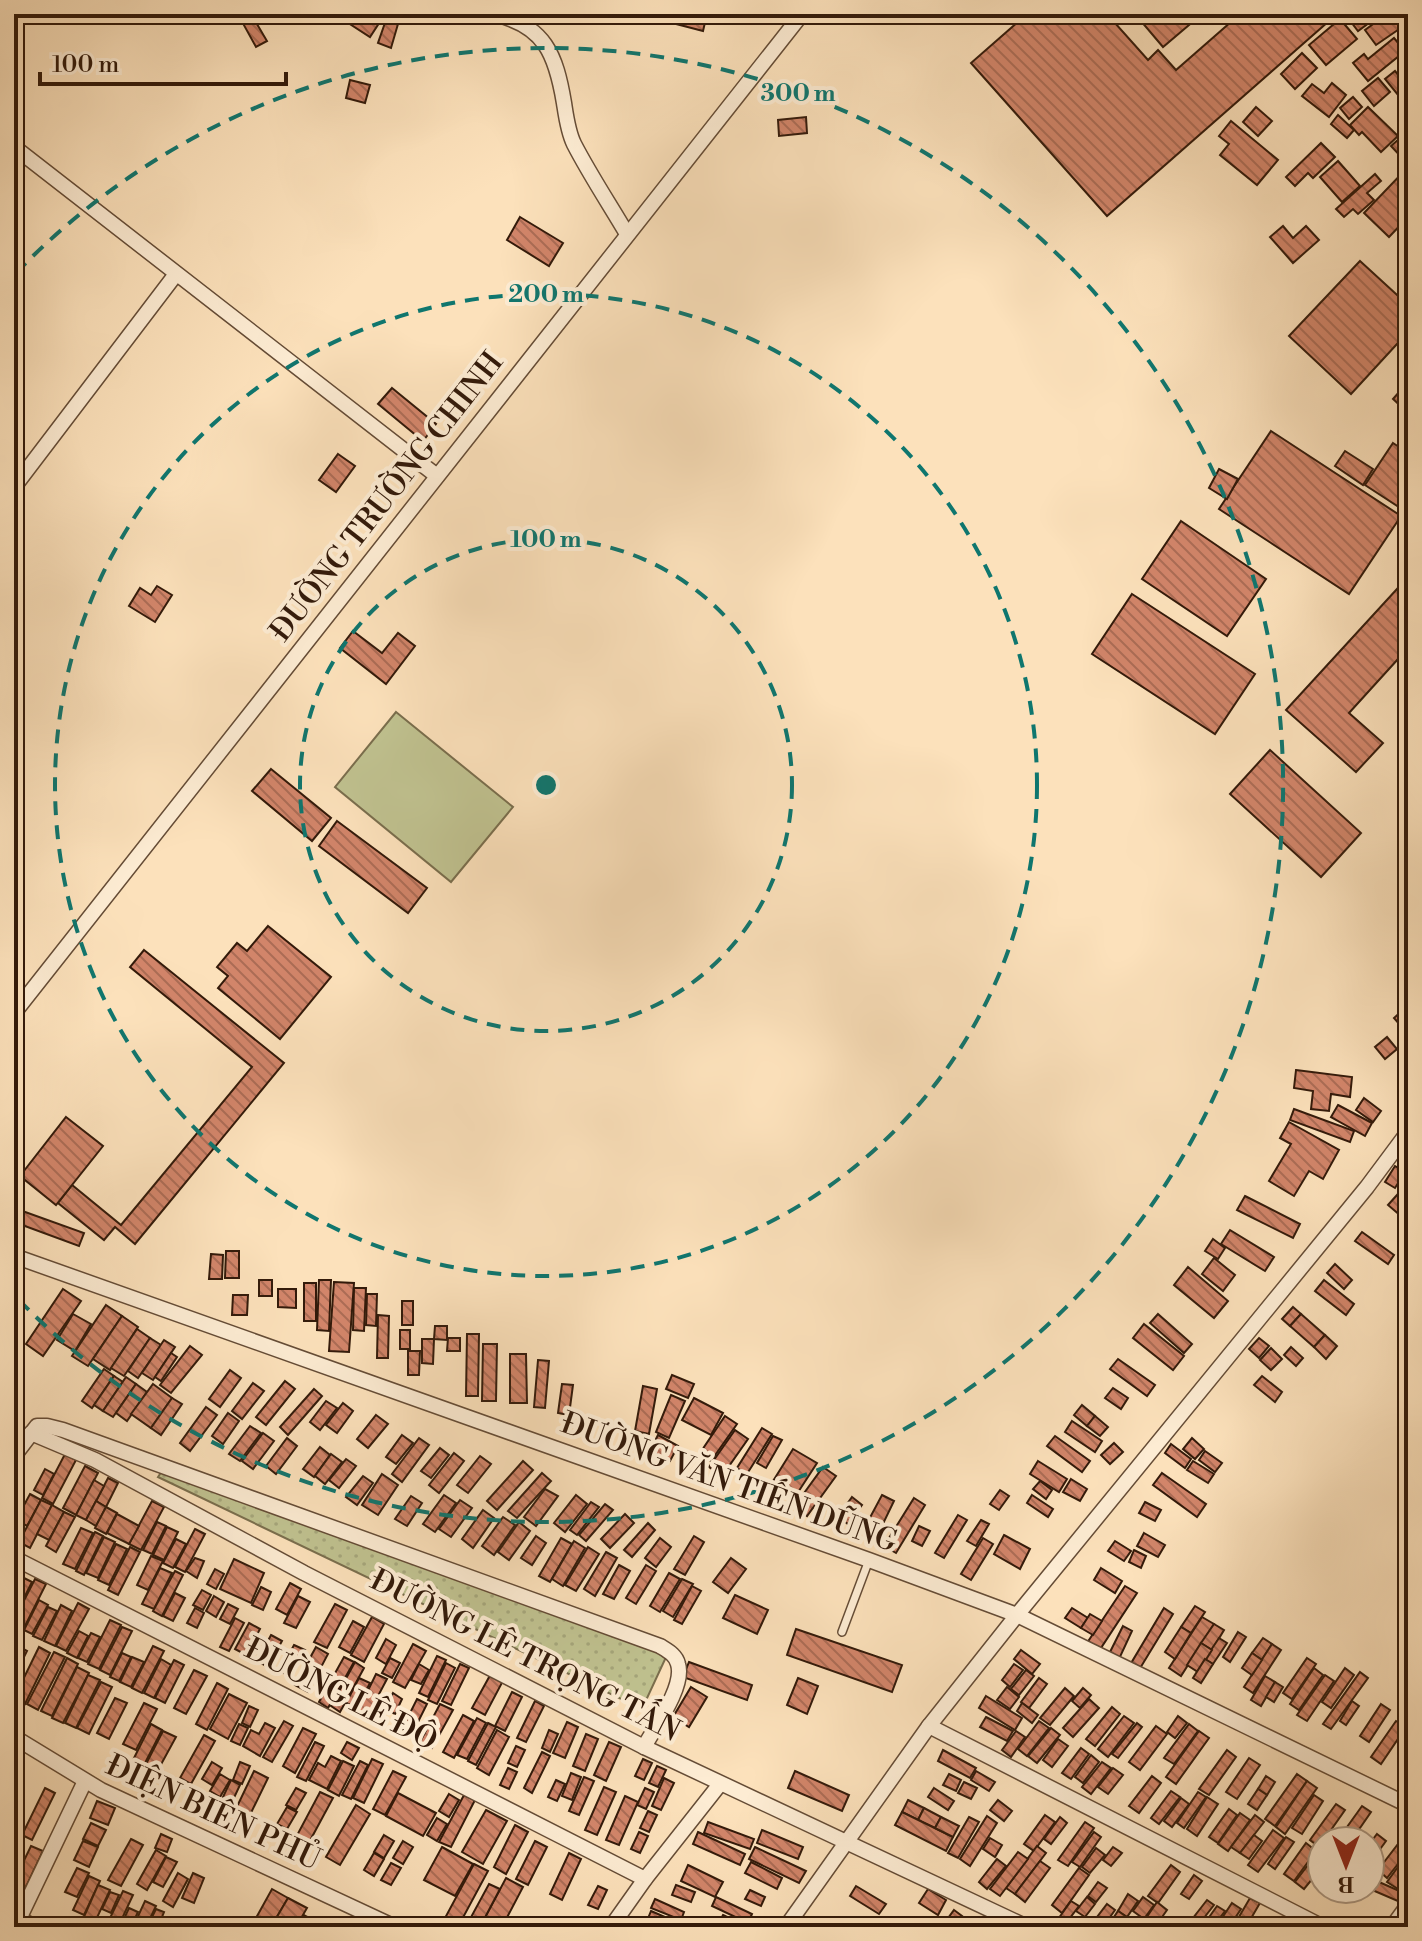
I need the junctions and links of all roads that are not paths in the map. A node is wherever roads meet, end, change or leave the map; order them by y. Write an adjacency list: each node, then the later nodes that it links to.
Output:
1 (493, 14): 4 (street)
2 (802, 14): 4 (street, ĐƯỜNG TRƯỜNG CHINH)
3 (14, 147): 5 (street)
4 (627, 234): 6 (street, ĐƯỜNG TRƯỜNG CHINH)
5 (176, 274): 6 (street); 7 (street)
6 (437, 476): 8 (street, ĐƯỜNG TRƯỜNG CHINH)
7 (14, 487)
8 (14, 1013)
9 (1408, 1132): 15 (street)
10 (14, 1256): 14 (street, ĐƯỜNG VĂN TIẾN DŨNG)
11 (31, 1433): 12 (street); 19 (street, ĐƯỜNG LÊ TRỌNG TẤN); 19 (street)
12 (14, 1456)
13 (14, 1558): 24 (street, ĐƯỜNG LÊ ĐỘ)
14 (869, 1560): 15 (street, ĐƯỜNG VĂN TIẾN DŨNG); 16 (lane)
15 (1017, 1615): 17 (street); 22 (street, ĐƯỜNG VĂN TIẾN DŨNG)
16 (842, 1632)
17 (929, 1726): 23 (street); 32 (street)
18 (14, 1737): 20 (street, ĐIỆN BIÊN PHỦ)
19 (644, 1747): 21 (street, ĐƯỜNG LÊ TRỌNG TẤN)
20 (85, 1781): 26 (street); 28 (street, ĐIỆN BIÊN PHỦ)
21 (720, 1784): 23 (street, ĐƯỜNG LÊ TRỌNG TẤN); 24 (street)
22 (1408, 1805)
23 (847, 1842): 30 (street); 31 (street, ĐƯỜNG LÊ TRỌNG TẤN)
24 (645, 1879): 29 (street)
25 (1408, 1905): 33 (street)
26 (16, 1918): 27 (street)
27 (35, 1927)
28 (395, 1927)
29 (611, 1927)
30 (786, 1927)
31 (1027, 1927)
32 (1323, 1927)
33 (1392, 1927)

